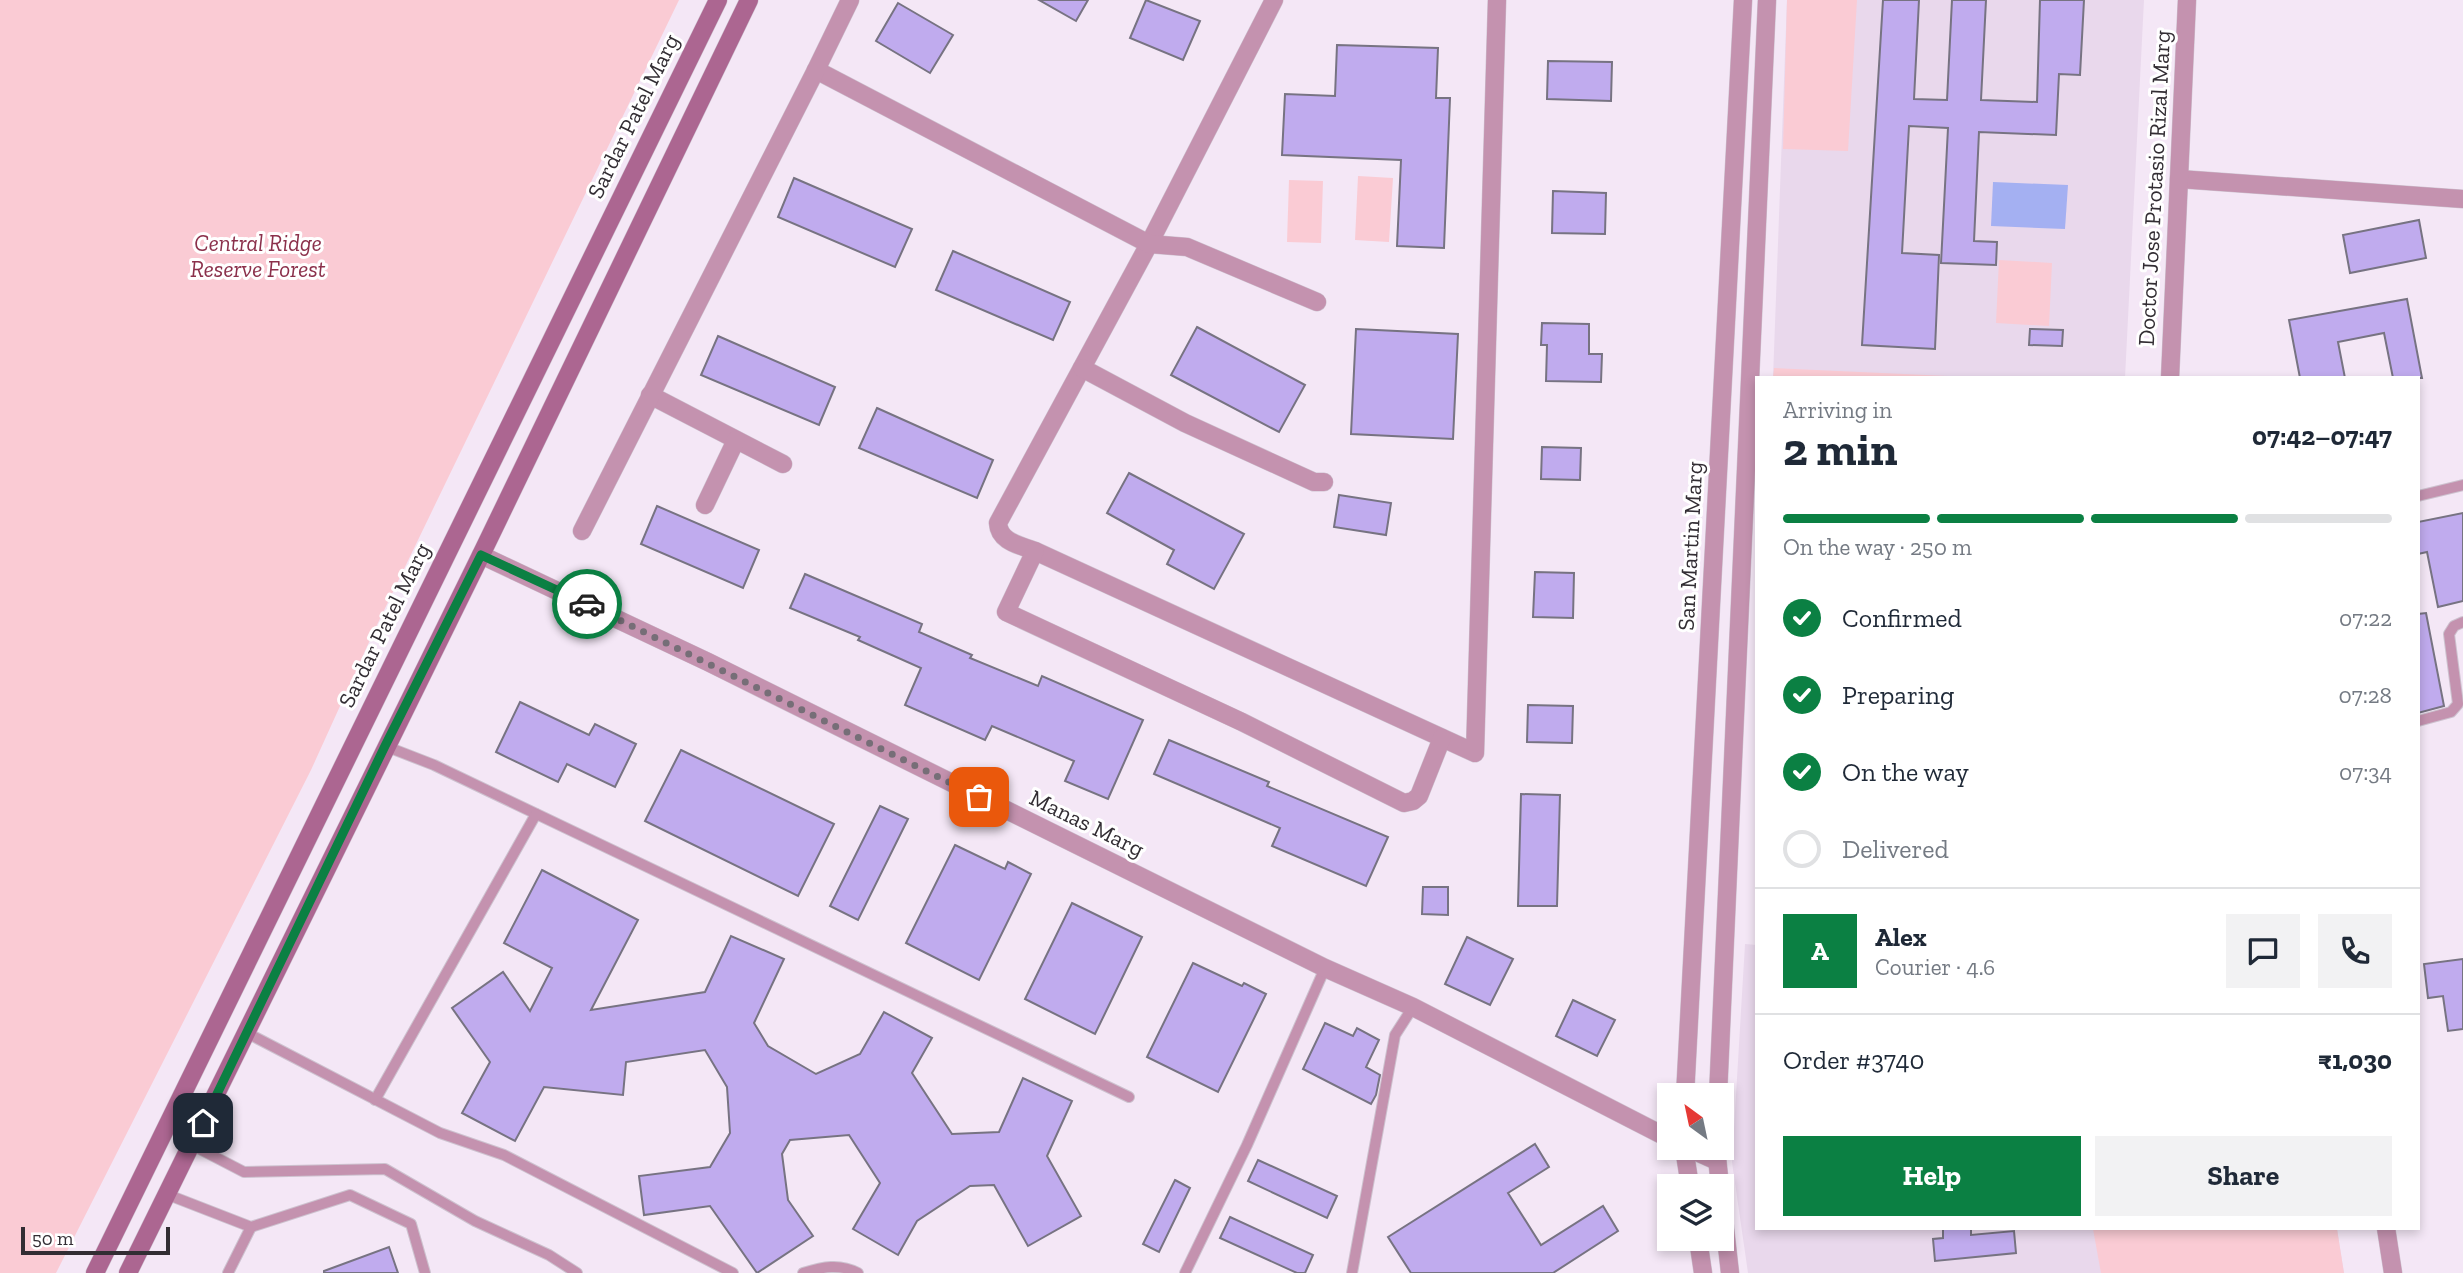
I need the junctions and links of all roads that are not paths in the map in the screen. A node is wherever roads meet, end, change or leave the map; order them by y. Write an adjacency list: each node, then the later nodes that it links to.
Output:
1 (718, 0): 45 (main road, Sardar Patel Marg)
2 (749, 0): 25 (main road)
3 (850, 0): 9 (street)
4 (1274, 0): 12 (street)
5 (1497, 0): 28 (street)
6 (1743, 0): 34 (street, San Martin Marg)
7 (1767, 0): 35 (street)
8 (2187, 0): 10 (street, Doctor Jose Protasio Rizal Marg)
9 (816, 70): 12 (street); 16 (street)
10 (2179, 179): 11 (street); 15 (street, Doctor Jose Protasio Rizal Marg)
11 (2463, 199)
12 (1149, 244): 13 (street); 14 (street)
13 (1317, 302)
14 (1082, 368): 19 (street); 24 (street)
15 (2170, 376)
16 (650, 394): 17 (street); 23 (street)
17 (736, 440): 18 (street); 22 (street)
18 (783, 464)
19 (1324, 482)
20 (2463, 485): 21 (lane)
21 (2420, 496)
22 (705, 505)
23 (582, 531)
24 (1035, 551): 28 (street); 28 (street)
25 (481, 555): 29 (main road); 31 (street, Manas Marg)
26 (2463, 622): 27 (lane)
27 (2420, 720)
28 (1442, 738)
29 (385, 746): 30 (lane); 33 (main road)
30 (536, 814): 36 (lane); 37 (lane)
31 (1325, 968): 32 (street, Manas Marg); 53 (lane)
32 (1413, 1007): 38 (street, Manas Marg); 54 (lane)
33 (247, 1033): 37 (lane); 39 (main road)
34 (1686, 1083)
35 (1719, 1083)
36 (1129, 1097)
37 (375, 1100): 50 (lane)
38 (1657, 1132)
39 (192, 1145): 40 (main road); 49 (lane)
40 (166, 1194): 41 (lane); 46 (main road)
41 (251, 1227): 47 (lane); 48 (lane)
42 (2386, 1230): 57 (street)
43 (1700, 1251): 55 (street)
44 (1728, 1251): 56 (street)
45 (95, 1273)
46 (128, 1273)
47 (228, 1273)
48 (425, 1273)
49 (577, 1273)
50 (733, 1273)
51 (803, 1273): 52 (lane)
52 (858, 1273)
53 (1185, 1273)
54 (1352, 1273)
55 (1703, 1273)
56 (1730, 1273)
57 (2393, 1273)

